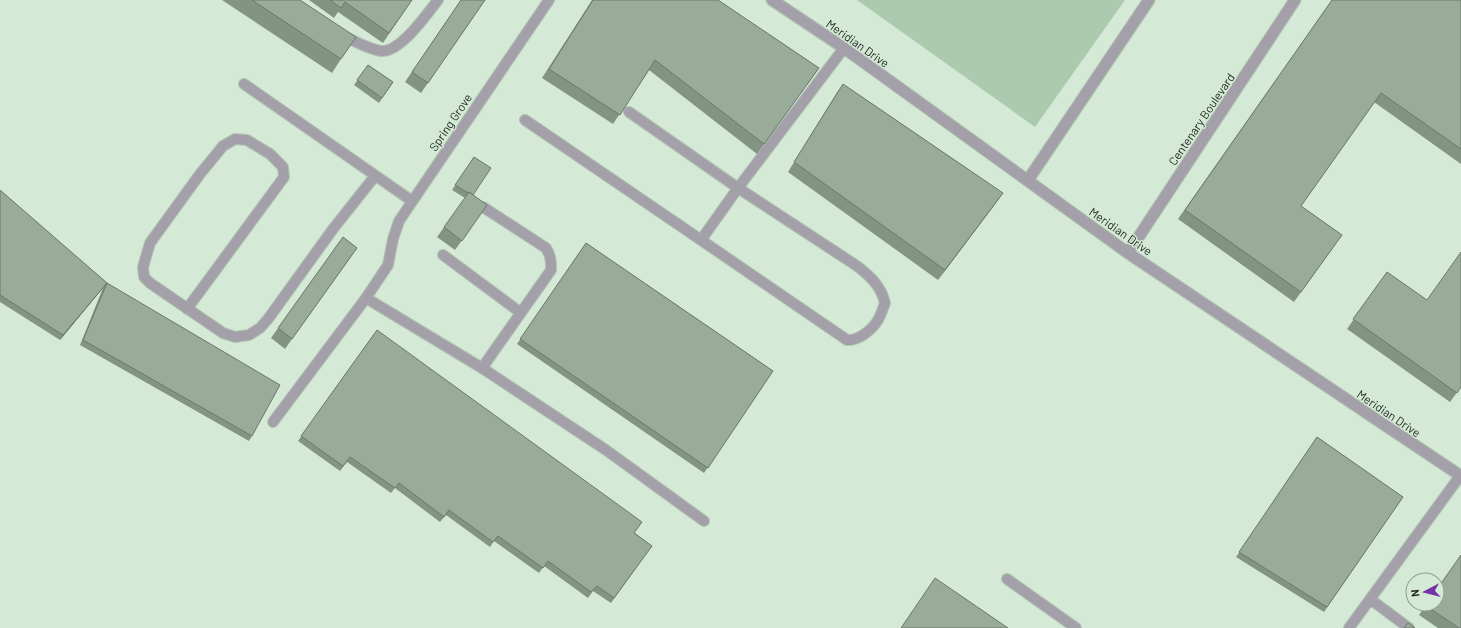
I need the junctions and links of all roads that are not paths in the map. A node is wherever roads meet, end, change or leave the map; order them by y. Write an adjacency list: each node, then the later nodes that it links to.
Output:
1 (438, 0): 6 (lane)
2 (549, 0): 14 (lane, Spring Grove)
3 (772, 0): 7 (street, Meridian Drive)
4 (1149, 0): 12 (street)
5 (1296, 0): 17 (street, Centenary Boulevard)
6 (336, 32)
7 (844, 48): 12 (street, Meridian Drive); 13 (lane)
8 (244, 84): 11 (lane)
9 (628, 112): 13 (lane)
10 (525, 120): 16 (lane)
11 (375, 176): 14 (lane); 20 (lane)
12 (1028, 180): 17 (street, Meridian Drive)
13 (738, 188): 16 (lane); 16 (lane)
14 (412, 201): 19 (lane, Spring Grove)
15 (483, 207): 21 (lane)
16 (701, 240)
17 (1128, 253): 24 (street, Meridian Drive)
18 (443, 255): 21 (lane)
19 (366, 298): 22 (lane); 23 (lane)
20 (187, 309): 20 (lane)
21 (521, 313): 22 (lane)
22 (482, 368): 25 (lane)
23 (273, 422)
24 (1461, 475): 27 (lane)
25 (704, 521)
26 (1007, 579): 28 (lane)
27 (1370, 599): 29 (lane); 30 (lane)
28 (1076, 628)
29 (1349, 628)
30 (1409, 628)

